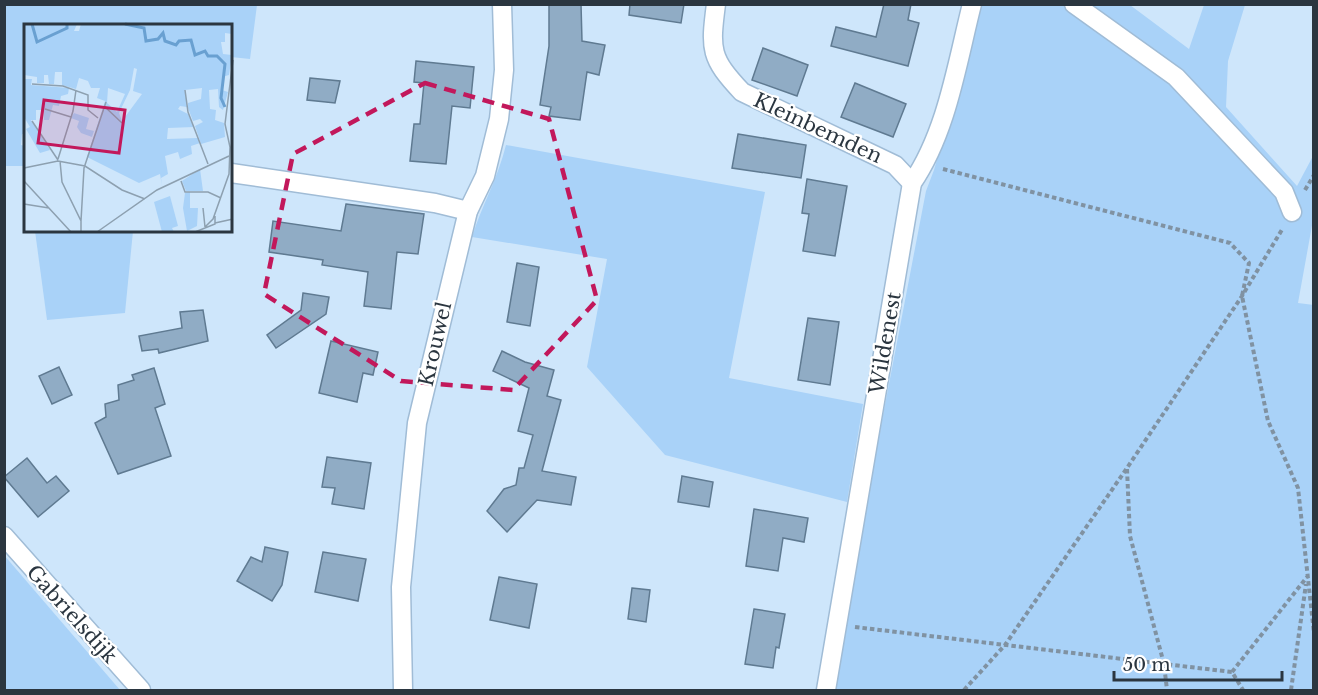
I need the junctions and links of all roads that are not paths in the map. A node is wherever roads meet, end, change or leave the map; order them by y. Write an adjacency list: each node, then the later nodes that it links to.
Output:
1 (502, 4): 7 (street, Krouwel)
2 (716, 4): 6 (street, Kleinbemden)
3 (972, 4): 6 (street, Wildenest)
4 (1074, 4): 8 (street)
5 (232, 173): 7 (street)
6 (912, 183): 12 (street, Wildenest)
7 (468, 211): 11 (street, Krouwel)
8 (1292, 212)
9 (4, 536): 10 (street, Gabrielsdijk)
10 (141, 690)
11 (403, 690)
12 (826, 690)

